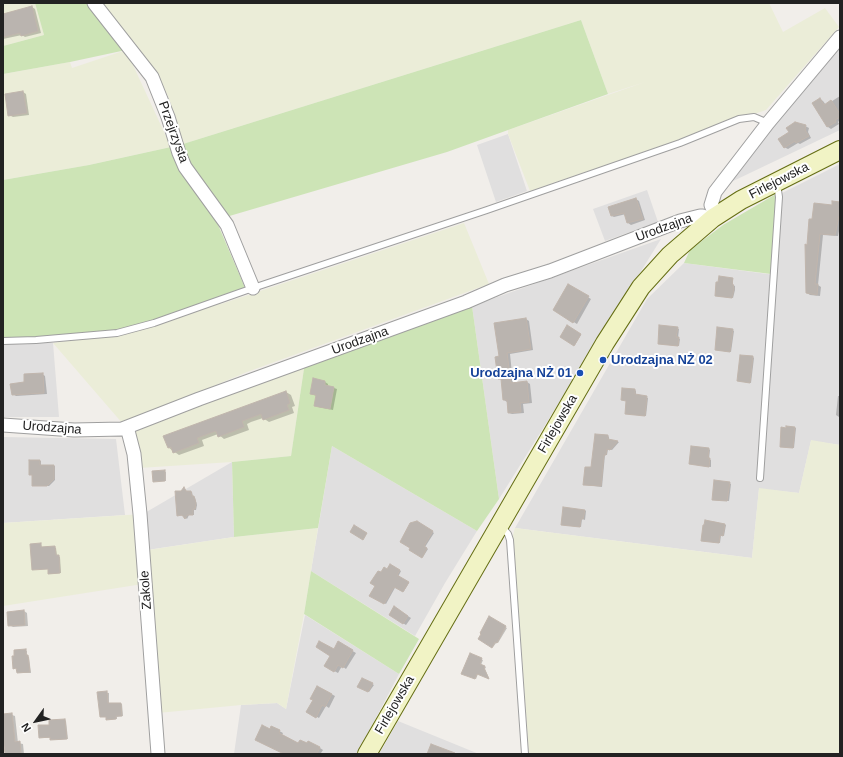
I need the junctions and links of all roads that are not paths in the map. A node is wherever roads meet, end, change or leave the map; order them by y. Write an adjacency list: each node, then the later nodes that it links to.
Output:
1 (94, 3): 7 (street, Przejrzysta)
2 (840, 37): 3 (street)
3 (768, 123): 6 (street); 7 (lane)
4 (840, 150): 5 (street, Firlejowska)
5 (776, 182): 6 (street, Firlejowska); 11 (lane)
6 (712, 218): 10 (street, Urodzajna); 12 (street, Firlejowska)
7 (253, 288): 8 (lane)
8 (3, 341)
9 (3, 424): 10 (street, Urodzajna)
10 (127, 427): 13 (street, Zakole)
11 (760, 478)
12 (500, 524): 14 (street, Firlejowska); 15 (lane)
13 (158, 754)
14 (367, 754)
15 (525, 754)

